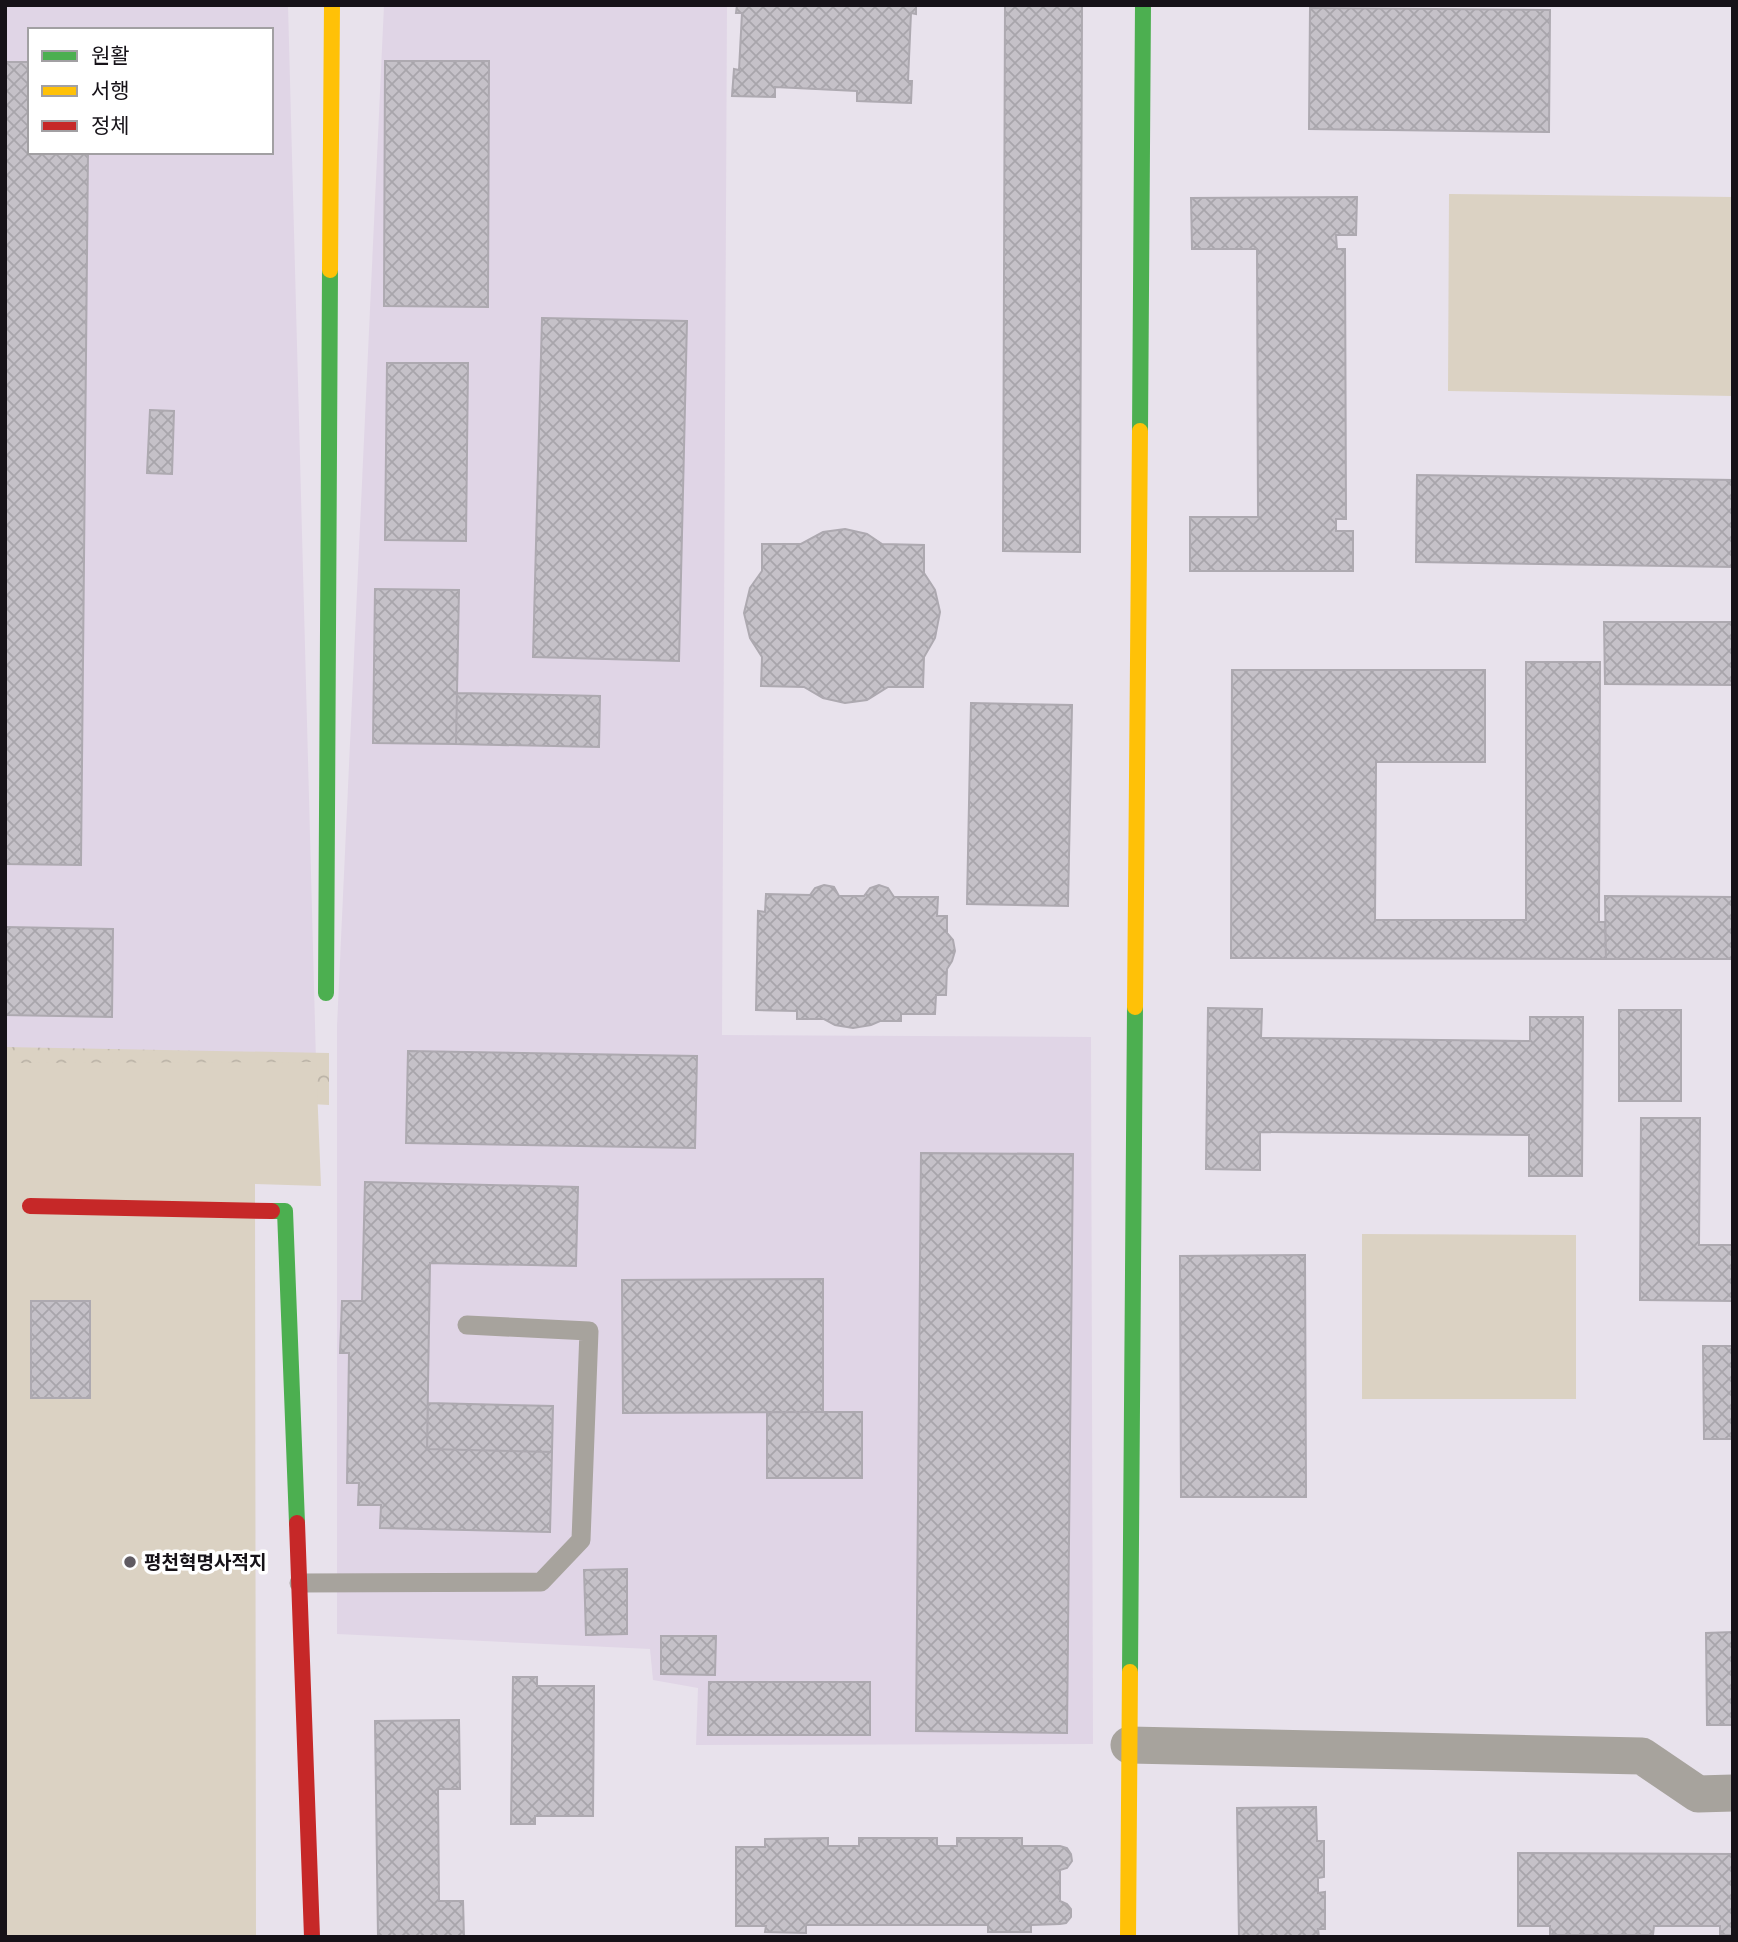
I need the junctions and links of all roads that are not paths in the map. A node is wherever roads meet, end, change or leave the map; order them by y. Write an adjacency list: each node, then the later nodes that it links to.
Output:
1 (332, 5): 3 (street)
2 (1143, 5): 7 (street)
3 (326, 993)
4 (30, 1206): 6 (street)
5 (467, 1325): 6 (lane)
6 (299, 1583): 9 (street)
7 (1129, 1745): 8 (street); 10 (street)
8 (1733, 1793)
9 (312, 1937)
10 (1128, 1937)

